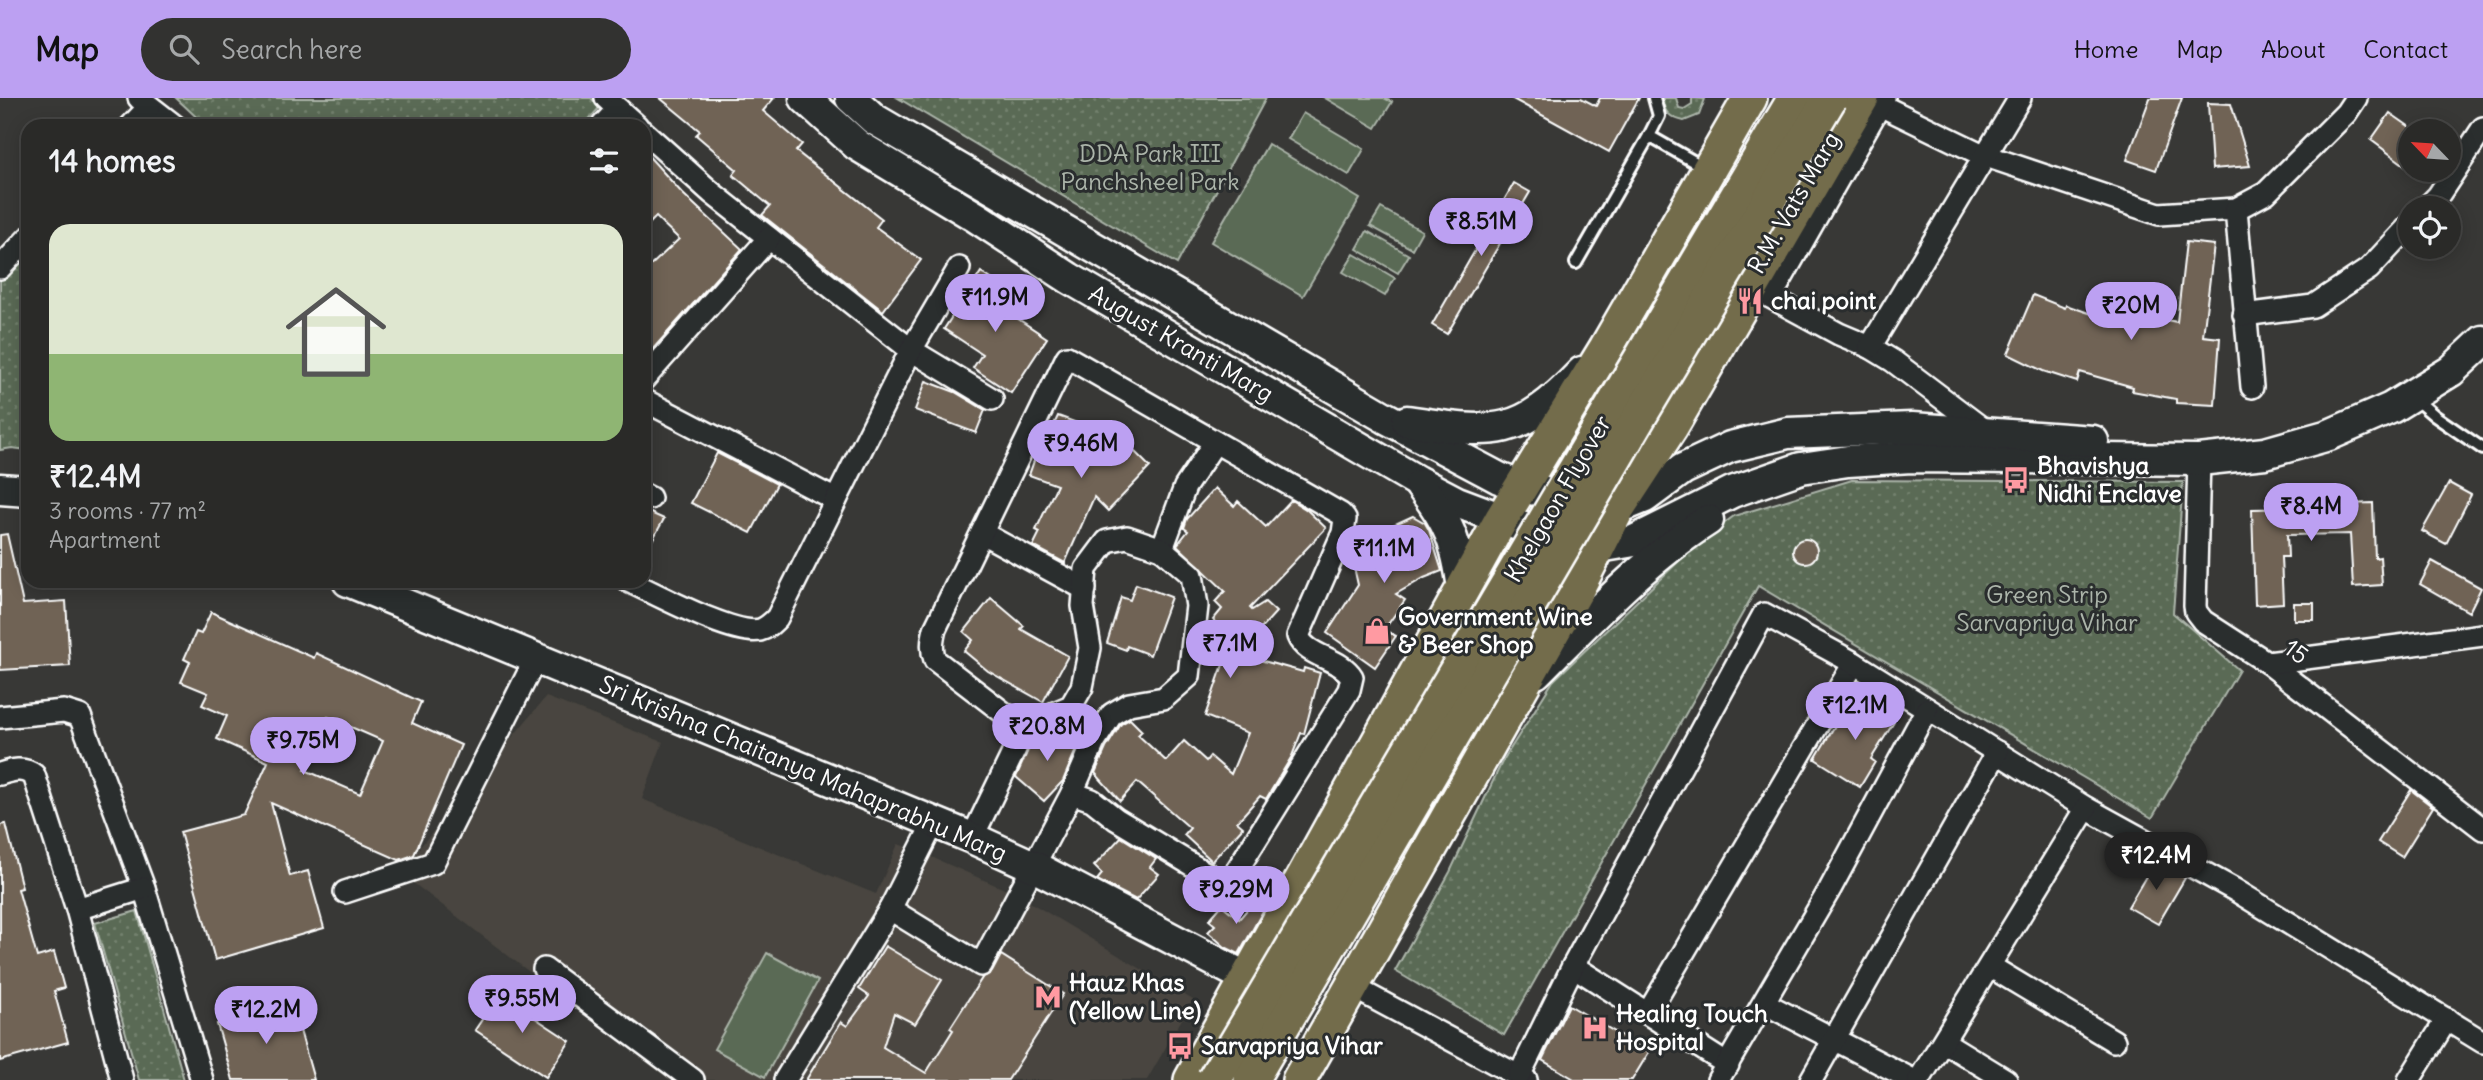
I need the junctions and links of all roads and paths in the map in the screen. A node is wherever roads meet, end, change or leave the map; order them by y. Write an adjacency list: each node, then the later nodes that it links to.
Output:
1 (805, 98): 48 (main road, August Kranti Marg)
2 (851, 98): 41 (main road, August Kranti Marg)
3 (1654, 98): 16 (lane)
4 (1795, 98): 103 (main road, Khelgaon Flyover, bridge)
5 (1830, 98): 104 (main road, Khelgaon Flyover, bridge)
6 (2020, 98): 18 (street)
7 (2356, 98): 21 (street)
8 (1747, 99): 19 (main road)
9 (1875, 100): 18 (street); 29 (main road)
10 (144, 102): 12 (street); 13 (street)
11 (612, 103): 14 (street)
12 (135, 119)
13 (166, 119)
14 (629, 119)
15 (2483, 128): 20 (street)
16 (1649, 135): 19 (lane); 26 (lane)
17 (651, 138): 22 (street)
18 (1983, 155): 21 (street); 33 (street)
19 (1707, 169): 25 (main road)
20 (2438, 196)
21 (2235, 209): 30 (street)
22 (769, 238): 35 (street); 36 (street)
23 (2398, 238): 30 (street)
24 (21, 246): 27 (street)
25 (1659, 253): 29 (main road); 34 (main road)
26 (1576, 263)
27 (0, 268)
28 (959, 268): 35 (street)
29 (1755, 295): 33 (street); 53 (main road)
30 (2244, 315): 37 (street)
31 (2483, 320): 46 (main road)
32 (2483, 341): 38 (main road)
33 (1870, 347): 42 (street)
34 (1606, 348): 41 (main road); 49 (main road)
35 (911, 350): 39 (street); 52 (street)
36 (651, 371)
37 (2252, 387)
38 (2412, 396): 44 (lane); 46 (main road)
39 (992, 399)
40 (651, 404): 52 (street)
41 (1386, 418): 49 (main road, August Kranti Marg)
42 (1987, 432): 45 (main road); 53 (main road)
43 (1215, 442): 55 (street); 57 (street); 74 (street)
44 (2482, 444)
45 (2117, 451): 46 (main road); 47 (main road)
46 (2199, 452): 65 (street, 15)
47 (1773, 478): 56 (main road, August Kranti Marg); 66 (main road)
48 (1418, 481): 54 (main road, August Kranti Marg); 61 (main road)
49 (1522, 487): 53 (main road, August Kranti Marg); 54 (main road)
50 (0, 489): 51 (main road)
51 (21, 490)
52 (836, 500): 59 (street)
53 (1618, 508): 56 (main road)
54 (1502, 518): 56 (main road, August Kranti Marg); 61 (main road)
55 (982, 533): 60 (street); 70 (street)
56 (1600, 547): 66 (main road)
57 (1163, 549): 60 (street); 74 (street)
58 (365, 588): 63 (main road, Sri Krishna Chaitanya Mahaprabhu Marg)
59 (643, 588)
60 (1085, 589): 70 (street)
61 (1463, 589): 68 (main road)
62 (2483, 635): 65 (street)
63 (536, 658): 76 (main road, Sri Krishna Chaitanya Mahaprabhu Marg); 81 (street)
64 (1854, 663): 67 (street); 84 (street); 90 (street)
65 (2268, 663): 77 (street, 15)
66 (1521, 688): 72 (main road)
67 (1927, 709): 71 (street); 89 (street)
68 (1392, 716): 72 (main road); 87 (main road)
69 (0, 717): 80 (street)
70 (1019, 728): 78 (street)
71 (1997, 752): 75 (street); 92 (street)
72 (1477, 765): 88 (main road)
73 (0, 774): 82 (street)
74 (1072, 793): 79 (street)
75 (2086, 808): 85 (street); 91 (street)
76 (934, 822): 78 (main road, Sri Krishna Chaitanya Mahaprabhu Marg); 83 (street)
77 (2483, 829)
78 (972, 838): 79 (main road, Sri Krishna Chaitanya Mahaprabhu Marg)
79 (1033, 866): 83 (street); 87 (main road, Sri Krishna Chaitanya Mahaprabhu Marg)
80 (144, 888): 82 (street); 99 (street)
81 (345, 892)
82 (77, 909): 98 (street)
83 (890, 909): 101 (street)
84 (1573, 965): 90 (street); 97 (street)
85 (1991, 967): 93 (street); 94 (street)
86 (544, 969): 100 (street)
87 (1247, 978): 102 (main road)
88 (1351, 986): 97 (street); 105 (main road)
89 (1764, 1003): 92 (street); 96 (street)
90 (1648, 1013): 96 (street)
91 (2447, 1019): 95 (street); 110 (street)
92 (1834, 1040): 106 (street); 107 (street)
93 (2114, 1041)
94 (1944, 1042): 108 (street); 109 (street)
95 (2483, 1042)
96 (1723, 1073)
97 (1522, 1078)
98 (122, 1080)
99 (202, 1080)
100 (693, 1080)
101 (785, 1080)
102 (1191, 1080)
103 (1214, 1080)
104 (1251, 1080)
105 (1299, 1080)
106 (1811, 1080)
107 (1913, 1080)
108 (1919, 1080)
109 (2007, 1080)
110 (2409, 1080)

